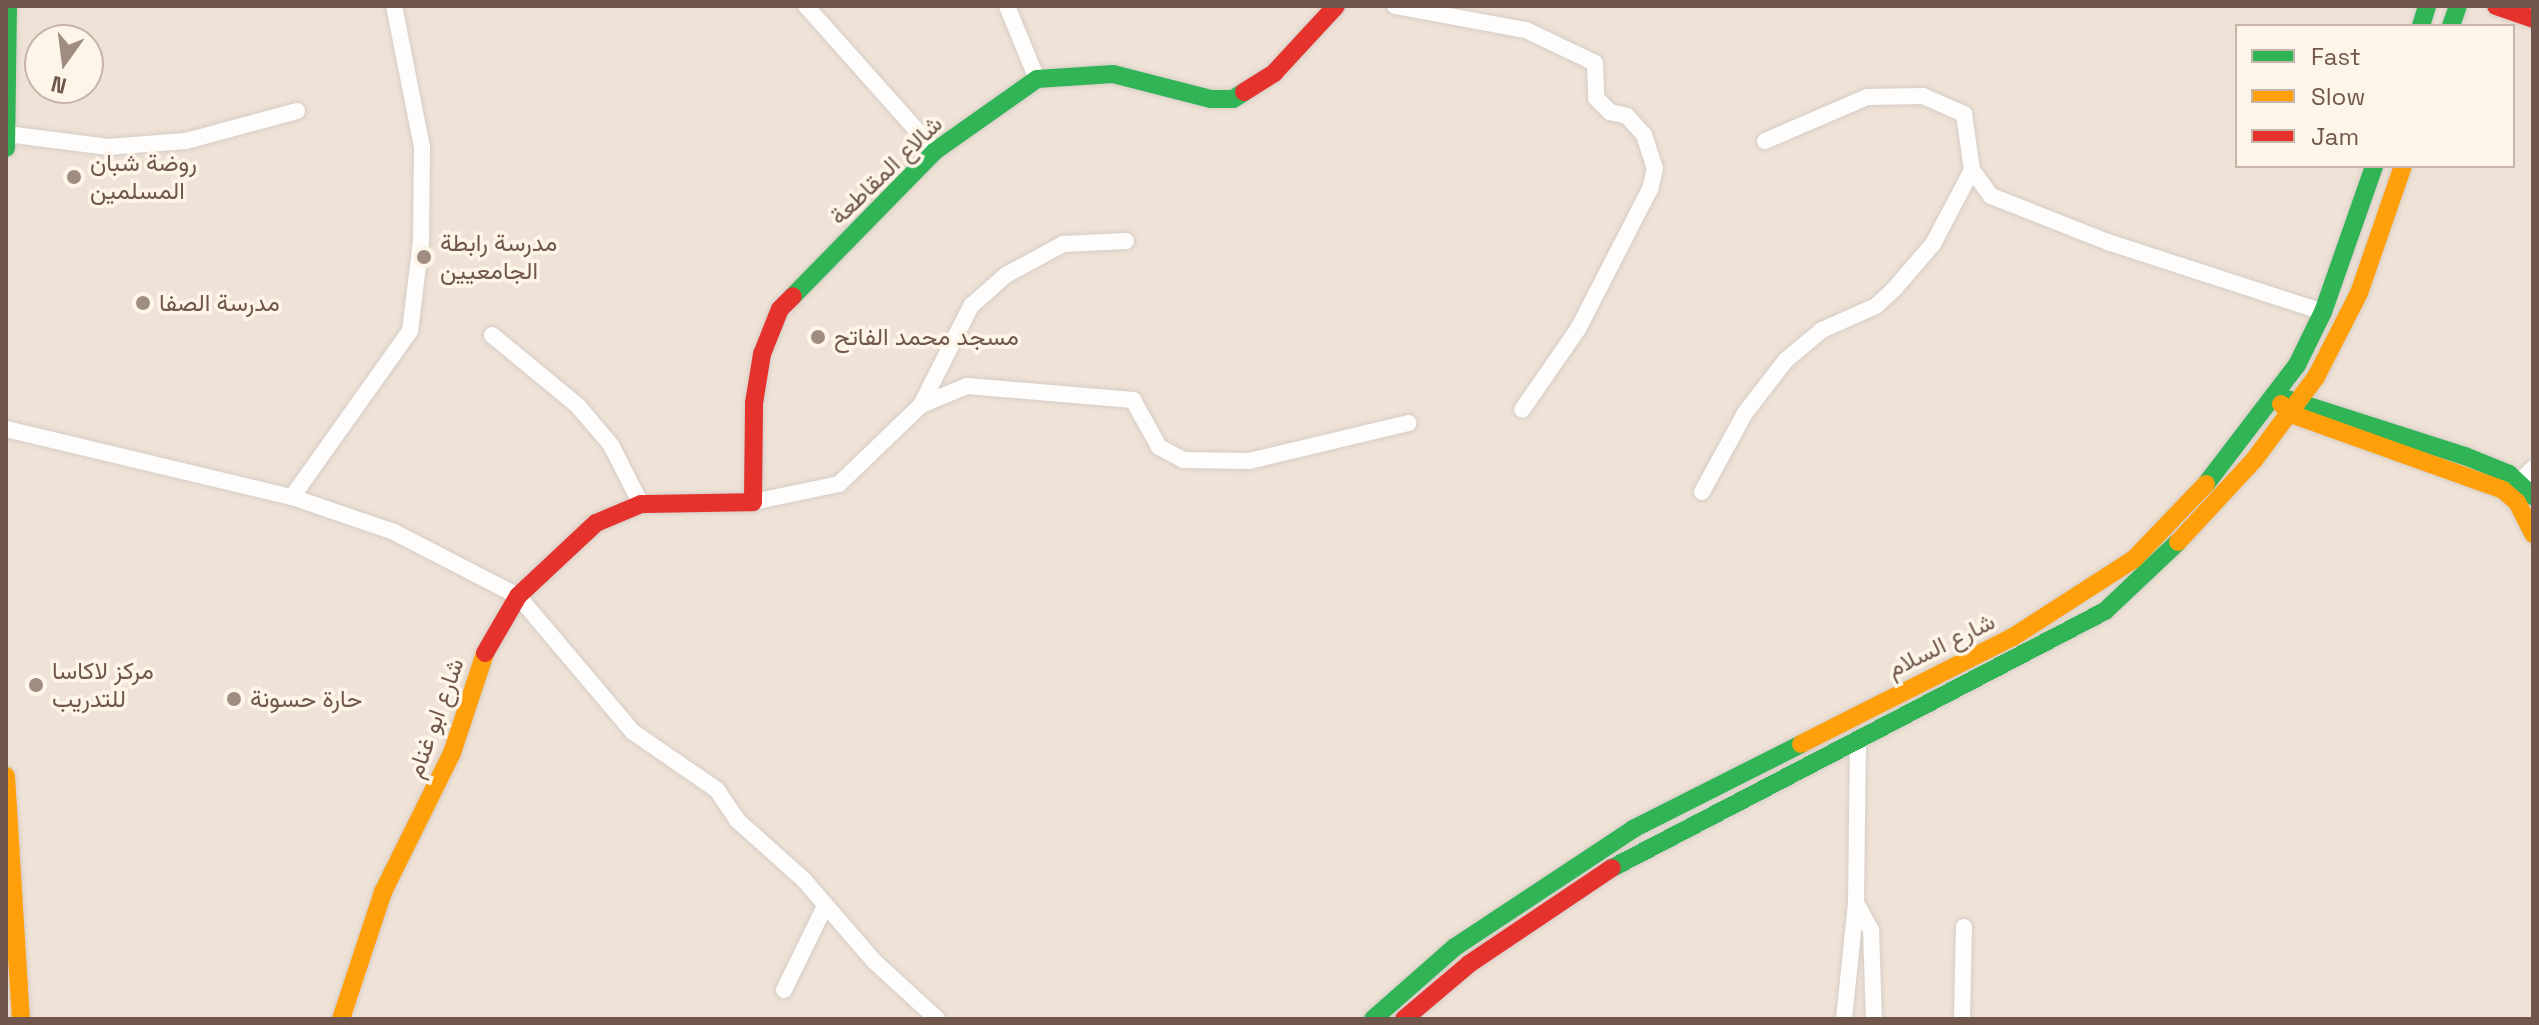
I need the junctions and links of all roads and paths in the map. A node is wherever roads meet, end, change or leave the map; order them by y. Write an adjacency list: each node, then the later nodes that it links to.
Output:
1 (8, 6): 11 (main road)
2 (394, 6): 30 (street)
3 (806, 6): 14 (street)
4 (1007, 6): 9 (street)
5 (1336, 6): 9 (main road)
6 (1395, 6): 24 (street)
7 (2496, 6): 8 (main road)
8 (2533, 19)
9 (1037, 79): 14 (main road, شالاع المقاطعة)
10 (297, 111): 11 (street)
11 (7, 134): 13 (main road)
12 (1765, 141): 17 (street)
13 (6, 148)
14 (935, 151): 31 (main road, شالاع المقاطعة)
15 (2373, 168): 19 (main road, شارع السلام)
16 (2402, 168): 23 (main road, شارع السلام)
17 (1972, 170): 19 (street); 28 (street)
18 (1126, 241): 22 (street)
19 (2323, 312): 21 (main road, شارع السلام)
20 (492, 335): 32 (street)
21 (2274, 398): 23 (main road); 44 (main road, شارع السلام)
22 (921, 405): 25 (street); 31 (street)
23 (2296, 406): 27 (main road); 35 (main road, شارع السلام)
24 (1522, 410)
25 (1409, 423)
26 (6, 429): 30 (street)
27 (2520, 481): 29 (main road); 33 (main road)
28 (1702, 492)
29 (2533, 496)
30 (292, 497): 34 (street)
31 (753, 502): 32 (main road, شارع ابو غنام)
32 (641, 504): 34 (main road, شارع ابو غنام)
33 (2533, 534)
34 (518, 596): 38 (street); 42 (main road, شارع ابو غنام)
35 (1858, 742): 37 (street); 45 (main road, شارع السلام)
36 (6, 776): 41 (main road)
37 (1856, 903): 46 (street); 47 (street)
38 (824, 908): 40 (street); 43 (street)
39 (1964, 927): 48 (street)
40 (784, 990)
41 (21, 1019)
42 (341, 1019)
43 (937, 1019)
44 (1373, 1019)
45 (1404, 1019)
46 (1844, 1019)
47 (1874, 1019)
48 (1962, 1019)

